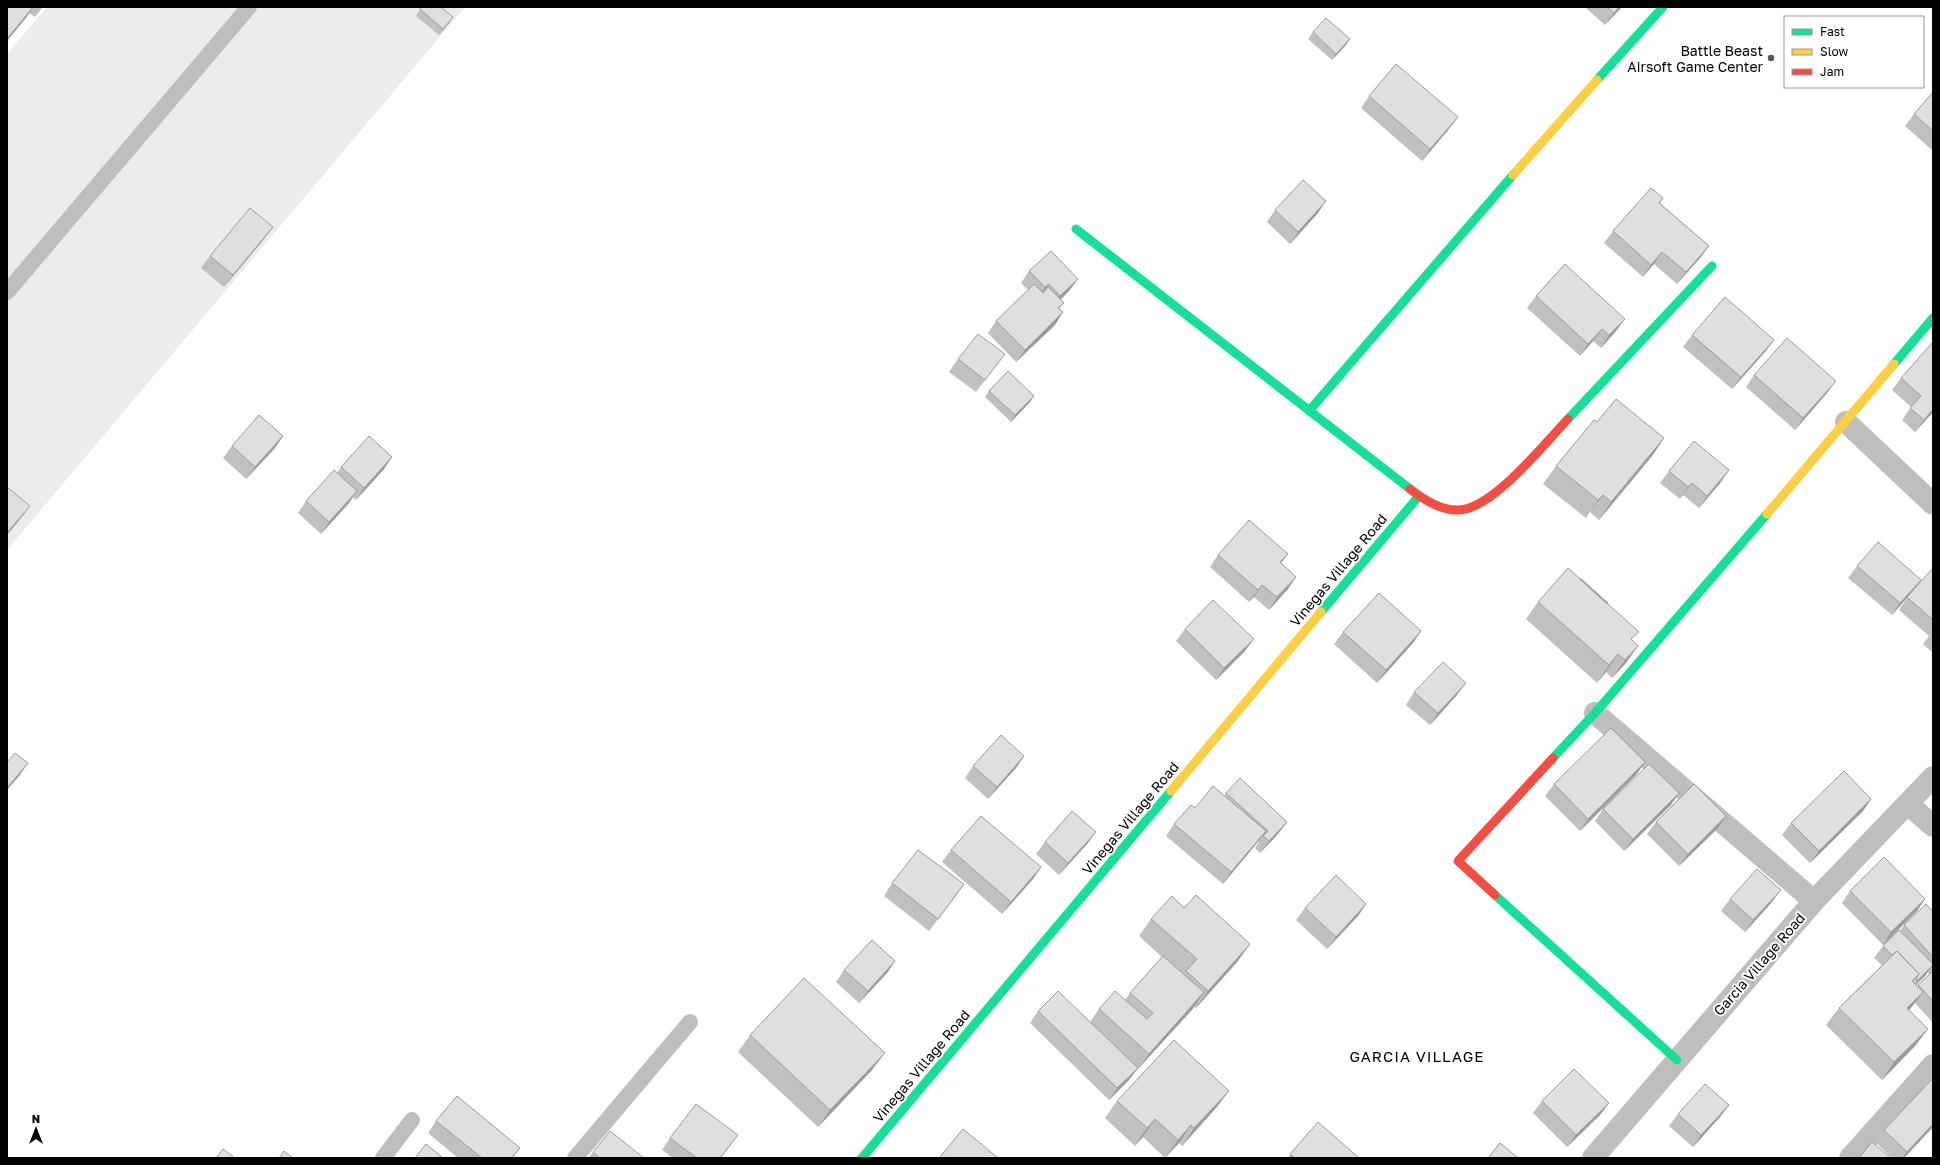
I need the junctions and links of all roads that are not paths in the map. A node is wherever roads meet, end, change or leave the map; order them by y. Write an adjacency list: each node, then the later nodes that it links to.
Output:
1 (249, 7): 5 (lane)
2 (1663, 7): 7 (street)
3 (1076, 228): 7 (street)
4 (1712, 266): 9 (street)
5 (7, 292)
6 (1933, 318): 8 (street)
7 (1309, 411): 9 (street)
8 (1846, 422): 10 (street); 11 (street)
9 (1419, 496): 22 (street, Vinegas Village Road)
10 (1933, 504)
11 (1595, 713): 15 (street); 17 (street)
12 (1933, 777): 13 (street, Garcia Village Road)
13 (1908, 804): 14 (street); 15 (street, Garcia Village Road)
14 (1933, 826)
15 (1814, 901): 17 (street, Garcia Village Road)
16 (690, 1022): 21 (lane)
17 (1677, 1060): 23 (street, Garcia Village Road)
18 (1933, 1065): 24 (street)
19 (412, 1120): 20 (lane)
20 (383, 1158)
21 (575, 1158)
22 (862, 1158)
23 (1593, 1158)
24 (1850, 1158)

